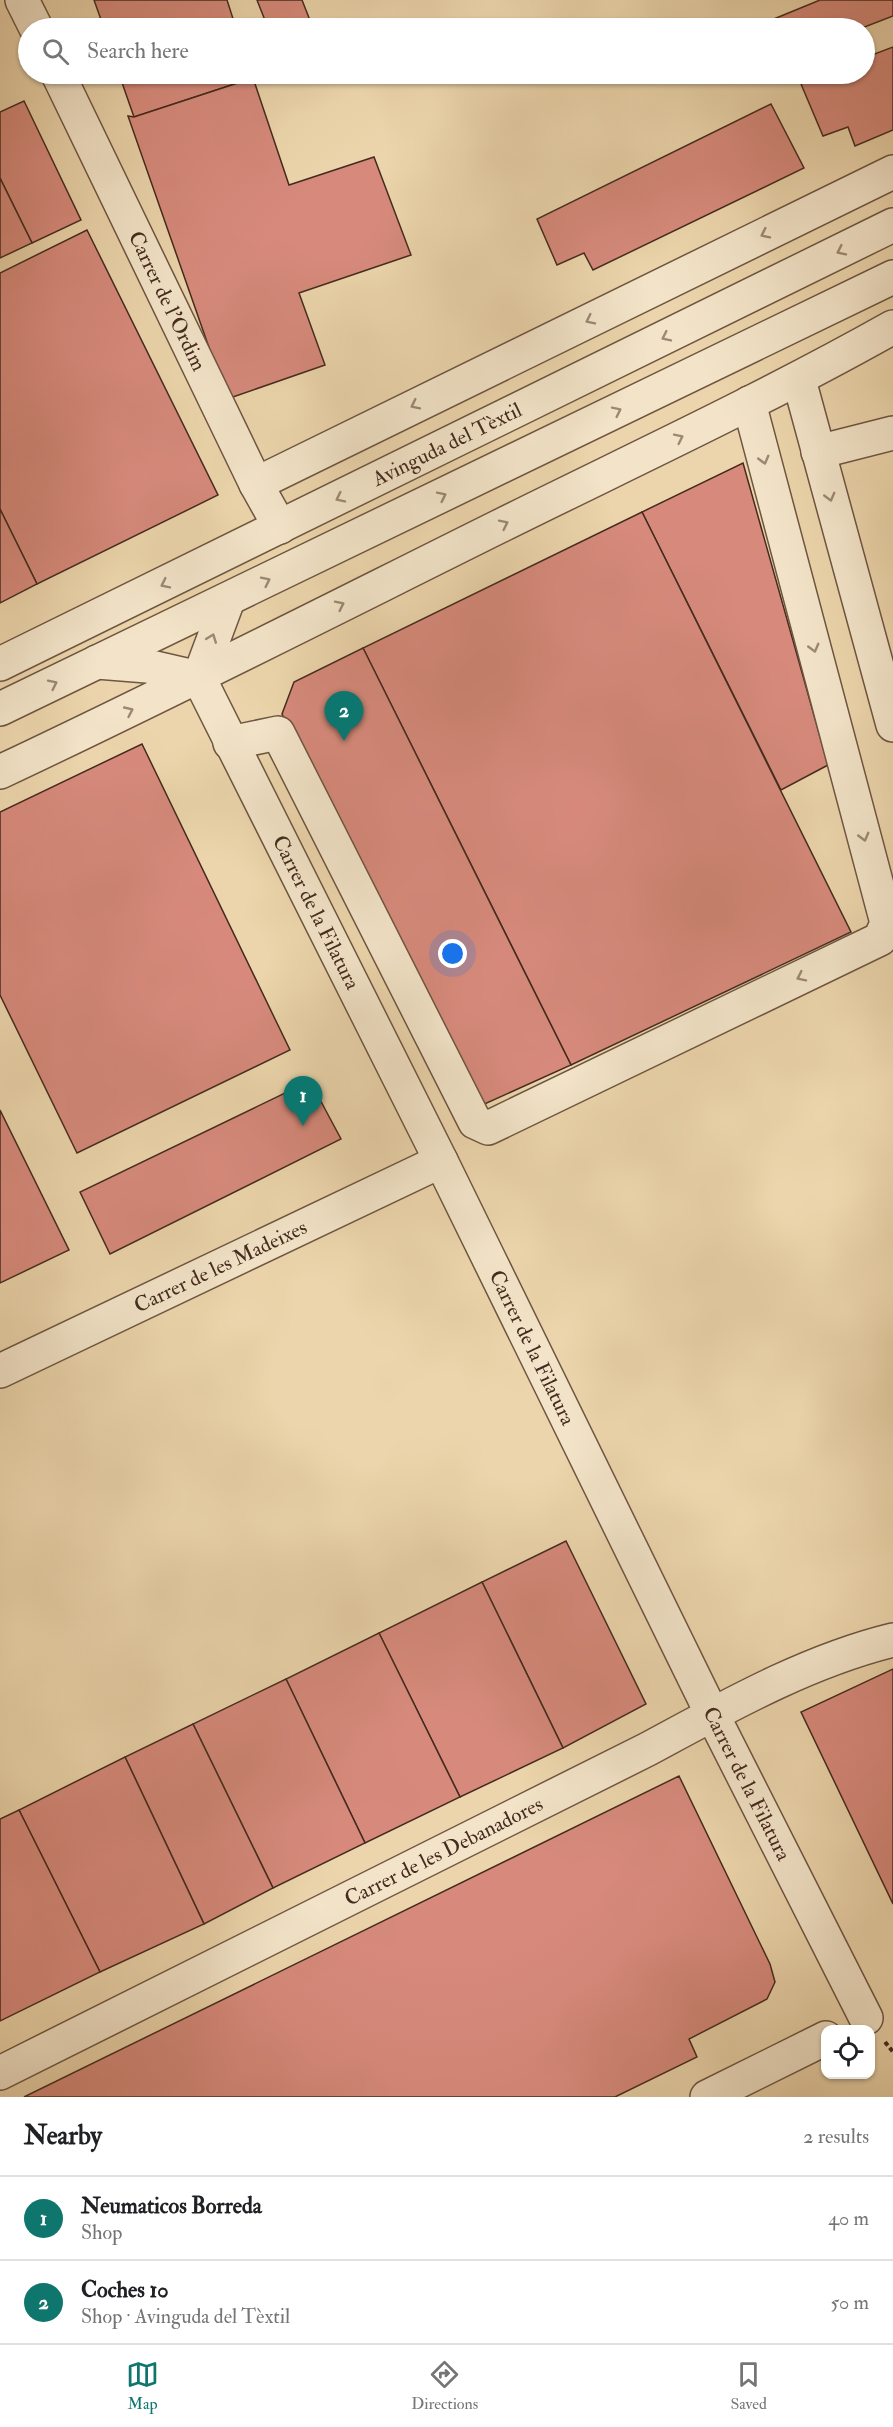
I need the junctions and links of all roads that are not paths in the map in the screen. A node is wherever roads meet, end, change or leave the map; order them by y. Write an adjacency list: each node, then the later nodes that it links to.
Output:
1 (22, 0): 2 (street)
2 (31, 18)
3 (63, 84): 12 (street, Carrer de l'Ordim)
4 (893, 171): 12 (street, one-way to 12)
5 (893, 225): 13 (street, Avinguda del Tèxtil, one-way to 13)
6 (893, 277): 14 (street, Avinguda del Tèxtil, one-way to 6)
7 (893, 327): 8 (street)
8 (799, 380): 9 (street); 11 (street)
9 (749, 403): 17 (street, one-way to 9); 20 (street, one-way to 20)
10 (893, 433): 11 (street)
11 (818, 452): 19 (street, one-way to 19)
12 (256, 484): 13 (street, Carrer de l'Ordim)
13 (280, 527): 16 (street, Avinguda del Tèxtil, one-way to 16)
14 (228, 600): 15 (street, Avinguda del Tèxtil); 17 (street, one-way to 14)
15 (97, 662): 17 (street); 18 (street, Avinguda del Tèxtil, one-way to 15)
16 (0, 664)
17 (199, 678): 20 (street, Carrer de la Filatura); 21 (street, one-way to 17)
18 (0, 709)
19 (893, 725)
20 (230, 743): 22 (street, Carrer de la Filatura)
21 (0, 772)
22 (441, 1161): 23 (street, Carrer de les Madeixes); 25 (street, Carrer de la Filatura)
23 (0, 1371)
24 (893, 1640): 25 (street, Carrer de les Debanadores)
25 (712, 1714): 26 (street, Carrer de la Filatura); 28 (street, Carrer de les Debanadores)
26 (868, 2020)
27 (821, 2040): 29 (street)
28 (0, 2073)
29 (707, 2097)

